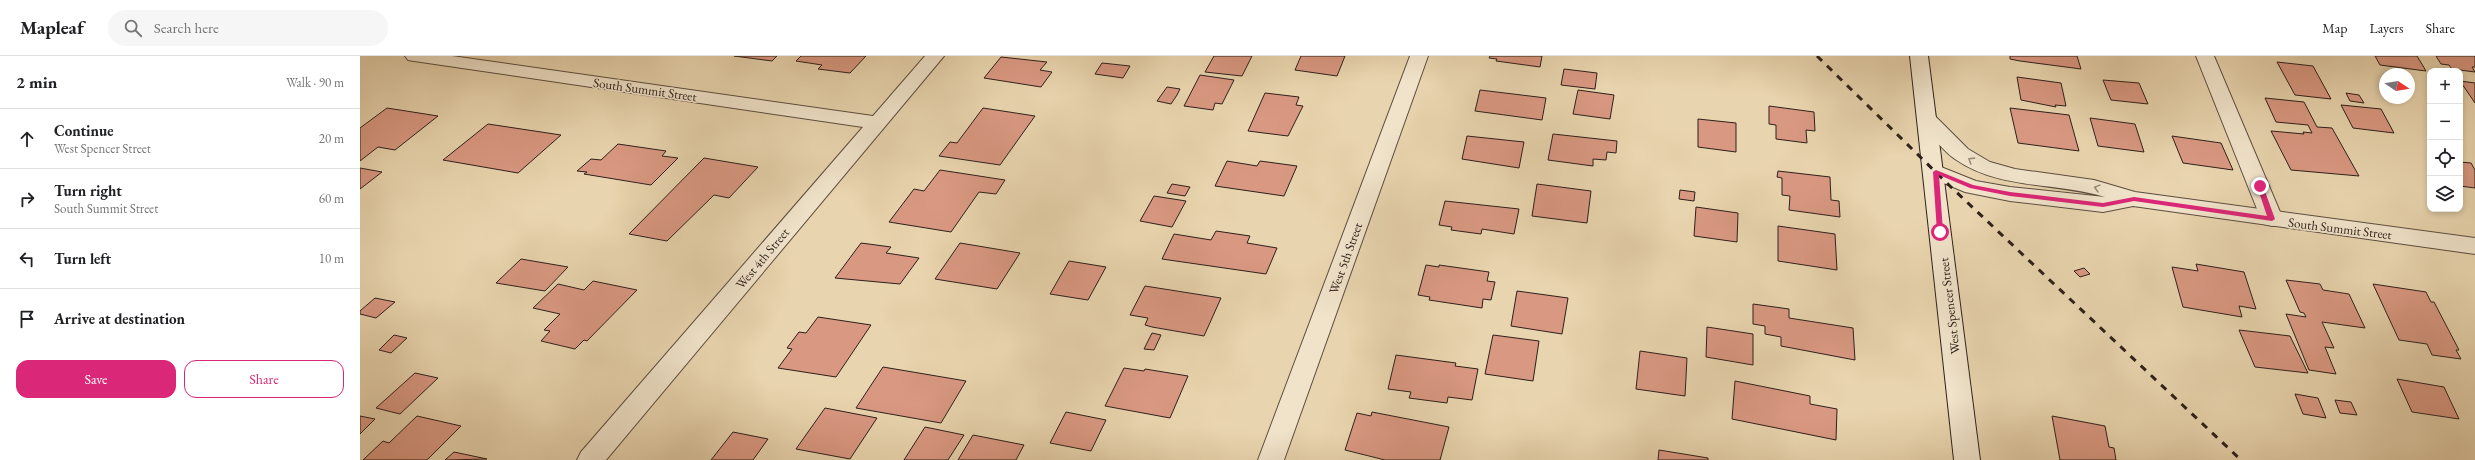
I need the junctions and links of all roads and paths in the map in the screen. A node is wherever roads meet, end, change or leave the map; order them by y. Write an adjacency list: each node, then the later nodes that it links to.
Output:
1 (414, 56): 7 (street, South Summit Street)
2 (935, 56): 7 (street, West 4th Street)
3 (1419, 56): 13 (street, West 5th Street)
4 (1919, 56): 6 (street, West Spencer Street)
5 (2205, 56): 10 (street)
6 (1928, 120): 8 (street, West Spencer Street); 9 (street, South Summit Street, one-way to 6)
7 (877, 123): 12 (street, West 4th Street)
8 (1936, 172): 9 (street, South Summit Street); 14 (street, West Spencer Street)
9 (2134, 199): 10 (street, South Summit Street)
10 (2272, 219): 11 (street, South Summit Street)
11 (2475, 246)
12 (590, 460)
13 (1271, 460)
14 (1967, 460)

